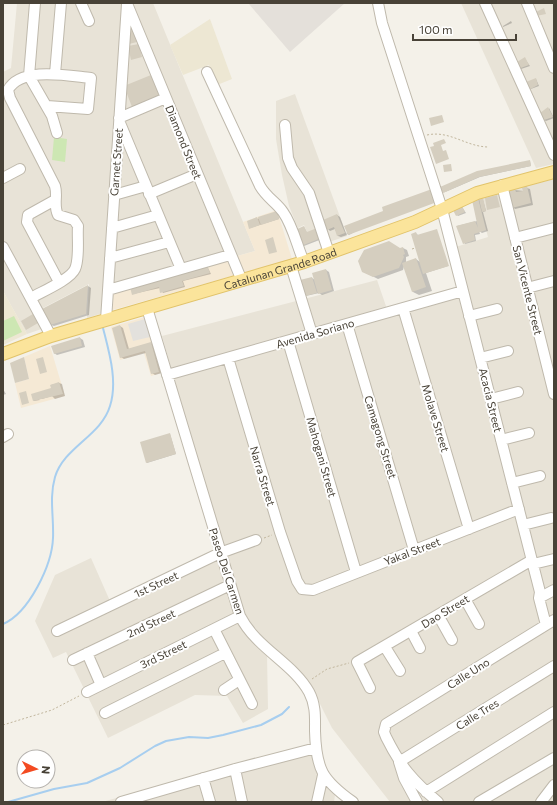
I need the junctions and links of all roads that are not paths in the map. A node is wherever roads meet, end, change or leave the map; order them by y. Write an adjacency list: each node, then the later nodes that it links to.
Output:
1 (35, 3): 12 (street)
2 (61, 3): 11 (street)
3 (81, 3): 8 (street)
4 (127, 3): 13 (street, Diamond Street); 15 (street, Garnet Street)
5 (378, 3): 28 (street, Acacia Street)
6 (485, 3): 17 (street)
7 (527, 3): 9 (street)
8 (89, 21)
9 (554, 68)
10 (207, 72): 38 (street)
11 (55, 74): 12 (street); 14 (street)
12 (29, 76): 14 (street); 27 (street)
13 (166, 98): 15 (street); 22 (street, Diamond Street)
14 (47, 106): 18 (street)
15 (119, 120): 25 (street); 26 (street, Garnet Street)
16 (285, 125): 35 (street)
17 (549, 132): 19 (street)
18 (57, 133)
19 (554, 154)
20 (20, 168): 23 (street)
21 (554, 172): 24 (main road, Catalunan Grande Road)
22 (197, 174): 25 (street); 36 (street, Diamond Street)
23 (3, 178)
24 (502, 185): 28 (main road, Catalunan Grande Road); 32 (street, San Vicente Street)
25 (148, 190): 26 (street); 29 (street)
26 (114, 195): 30 (street, Garnet Street)
27 (55, 200): 43 (street); 43 (street)
28 (442, 209): 35 (main road, Catalunan Grande Road); 46 (street, Acacia Street)
29 (158, 216): 30 (street); 33 (street)
30 (112, 228): 37 (street, Garnet Street)
31 (554, 228): 32 (street)
32 (515, 238): 44 (street, San Vicente Street)
33 (169, 242): 37 (street); 40 (street)
34 (3, 248): 47 (street)
35 (329, 253): 38 (main road, Catalunan Grande Road)
36 (230, 255): 40 (street); 41 (street, Diamond Street)
37 (110, 258): 45 (street, Garnet Street)
38 (304, 262): 39 (main road, Catalunan Grande Road)
39 (291, 266): 41 (main road, Catalunan Grande Road); 54 (street)
40 (181, 269): 45 (street)
41 (242, 281): 48 (main road, Catalunan Grande Road)
42 (554, 281): 44 (street)
43 (59, 282): 47 (street)
44 (527, 288): 63 (street, San Vicente Street)
45 (108, 290): 52 (street, Garnet Street)
46 (463, 291): 49 (street, Avenida Soriano); 51 (street, Acacia Street)
47 (31, 298): 55 (street)
48 (147, 308): 52 (main road, Catalunan Grande Road); 61 (street, Paseo Del Carmen)
49 (403, 308): 53 (street, Avenida Soriano); 72 (street, Molave Street)
50 (497, 309): 51 (street)
51 (469, 316): 60 (street, Acacia Street)
52 (106, 320): 55 (main road, Catalunan Grande Road)
53 (347, 324): 54 (street, Avenida Soriano); 74 (street, Camagong Street)
54 (312, 334): 56 (street, Avenida Soriano)
55 (51, 336): 58 (main road, Catalunan Grande Road)
56 (288, 341): 59 (street, Avenida Soriano); 78 (street, Mahogani Street)
57 (508, 351): 60 (street)
58 (3, 354)
59 (228, 358): 61 (street, Avenida Soriano); 80 (street, Narra Street)
60 (480, 358): 64 (street, Acacia Street)
61 (168, 375): 75 (street, Paseo Del Carmen)
62 (518, 392): 64 (street)
63 (554, 394)
64 (491, 399): 66 (street, Acacia Street)
65 (529, 433): 66 (street)
66 (501, 440): 68 (street, Acacia Street)
67 (540, 476): 68 (street)
68 (512, 483): 69 (street, Acacia Street)
69 (519, 509): 71 (street, Acacia Street); 72 (street, Yakal Street)
70 (551, 518): 71 (street)
71 (523, 525): 77 (street, Acacia Street)
72 (469, 529): 74 (street, Yakal Street)
73 (256, 540): 75 (street, 1st Street)
74 (414, 550): 78 (street, Yakal Street)
75 (220, 553): 79 (street, Paseo Del Carmen); 89 (street, 1st Street)
76 (554, 559): 77 (street, Dao Street)
77 (532, 562): 82 (street, Acacia Street); 83 (street, Dao Street)
78 (356, 572): 80 (street, Yakal Street)
79 (230, 585): 85 (street, Paseo Del Carmen); 94 (street, 2nd Street)
80 (305, 590)
81 (554, 590): 82 (street)
82 (541, 595): 86 (street, Acacia Street)
83 (465, 599): 84 (street, Dao Street); 87 (street)
84 (438, 615): 90 (street, Dao Street); 91 (street)
85 (240, 616): 88 (street, 3rd Street); 107 (street, Paseo Del Carmen)
86 (550, 622): 109 (street, Calle Uno)
87 (479, 624)
88 (214, 629): 95 (street); 100 (street, 3rd Street)
89 (57, 631)
90 (411, 632): 92 (street, Dao Street); 93 (street)
91 (452, 640)
92 (385, 647): 98 (street); 101 (street, Dao Street)
93 (420, 648)
94 (87, 653): 96 (street, 2nd Street); 100 (street)
95 (225, 653): 99 (street); 106 (street)
96 (73, 660)
97 (554, 666): 109 (street, Calle Tres)
98 (400, 671)
99 (240, 680): 102 (street); 104 (street)
100 (101, 685): 103 (street, 3rd Street)
101 (370, 688)
102 (224, 690)
103 (87, 692)
104 (252, 704)
105 (554, 712): 114 (street)
106 (105, 713)
107 (316, 748): 110 (street); 111 (street, Paseo Del Carmen)
108 (554, 758): 122 (street)
109 (399, 762): 114 (street); 120 (street)
110 (235, 769): 112 (street); 117 (street)
111 (323, 776): 118 (street); 119 (street)
112 (203, 778): 115 (street); 116 (street)
113 (554, 785): 123 (street)
114 (426, 792): 121 (street)
115 (121, 802)
116 (210, 802)
117 (242, 802)
118 (315, 802)
119 (352, 802)
120 (417, 802)
121 (438, 802)
122 (479, 802)
123 (541, 802)

